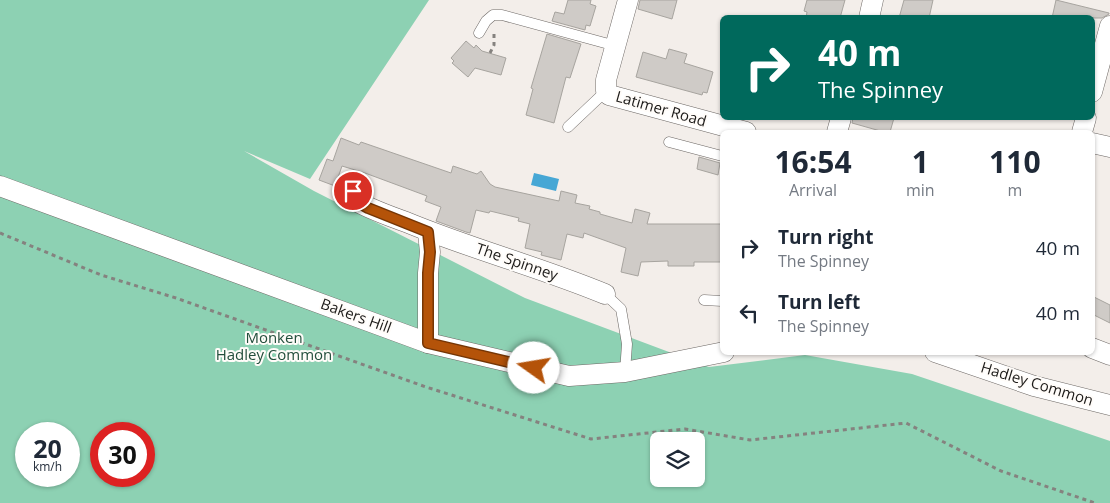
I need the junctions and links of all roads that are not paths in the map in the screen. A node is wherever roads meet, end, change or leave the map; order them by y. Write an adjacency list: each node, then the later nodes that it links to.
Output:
1 (628, 0): 6 (street)
2 (874, 0): 3 (street)
3 (870, 15)
4 (1110, 26): 7 (street)
5 (479, 33): 6 (lane)
6 (616, 46): 8 (street)
7 (1095, 81)
8 (606, 91): 9 (lane); 10 (street, Latimer Road)
9 (568, 127)
10 (736, 130)
11 (669, 142): 14 (lane)
12 (1095, 144): 13 (street)
13 (1110, 147)
14 (720, 155)
15 (0, 186): 21 (street, Bakers Hill)
16 (353, 191): 17 (street, The Spinney)
17 (428, 232): 18 (street, The Spinney); 21 (street)
18 (605, 294): 26 (lane)
19 (704, 300): 20 (lane)
20 (720, 301)
21 (428, 343): 26 (street, Bakers Hill)
22 (1095, 349): 24 (street)
23 (720, 353): 26 (street, Bakers Hill)
24 (1110, 354)
25 (944, 355): 27 (street, Hadley Common)
26 (625, 372)
27 (1110, 405)

